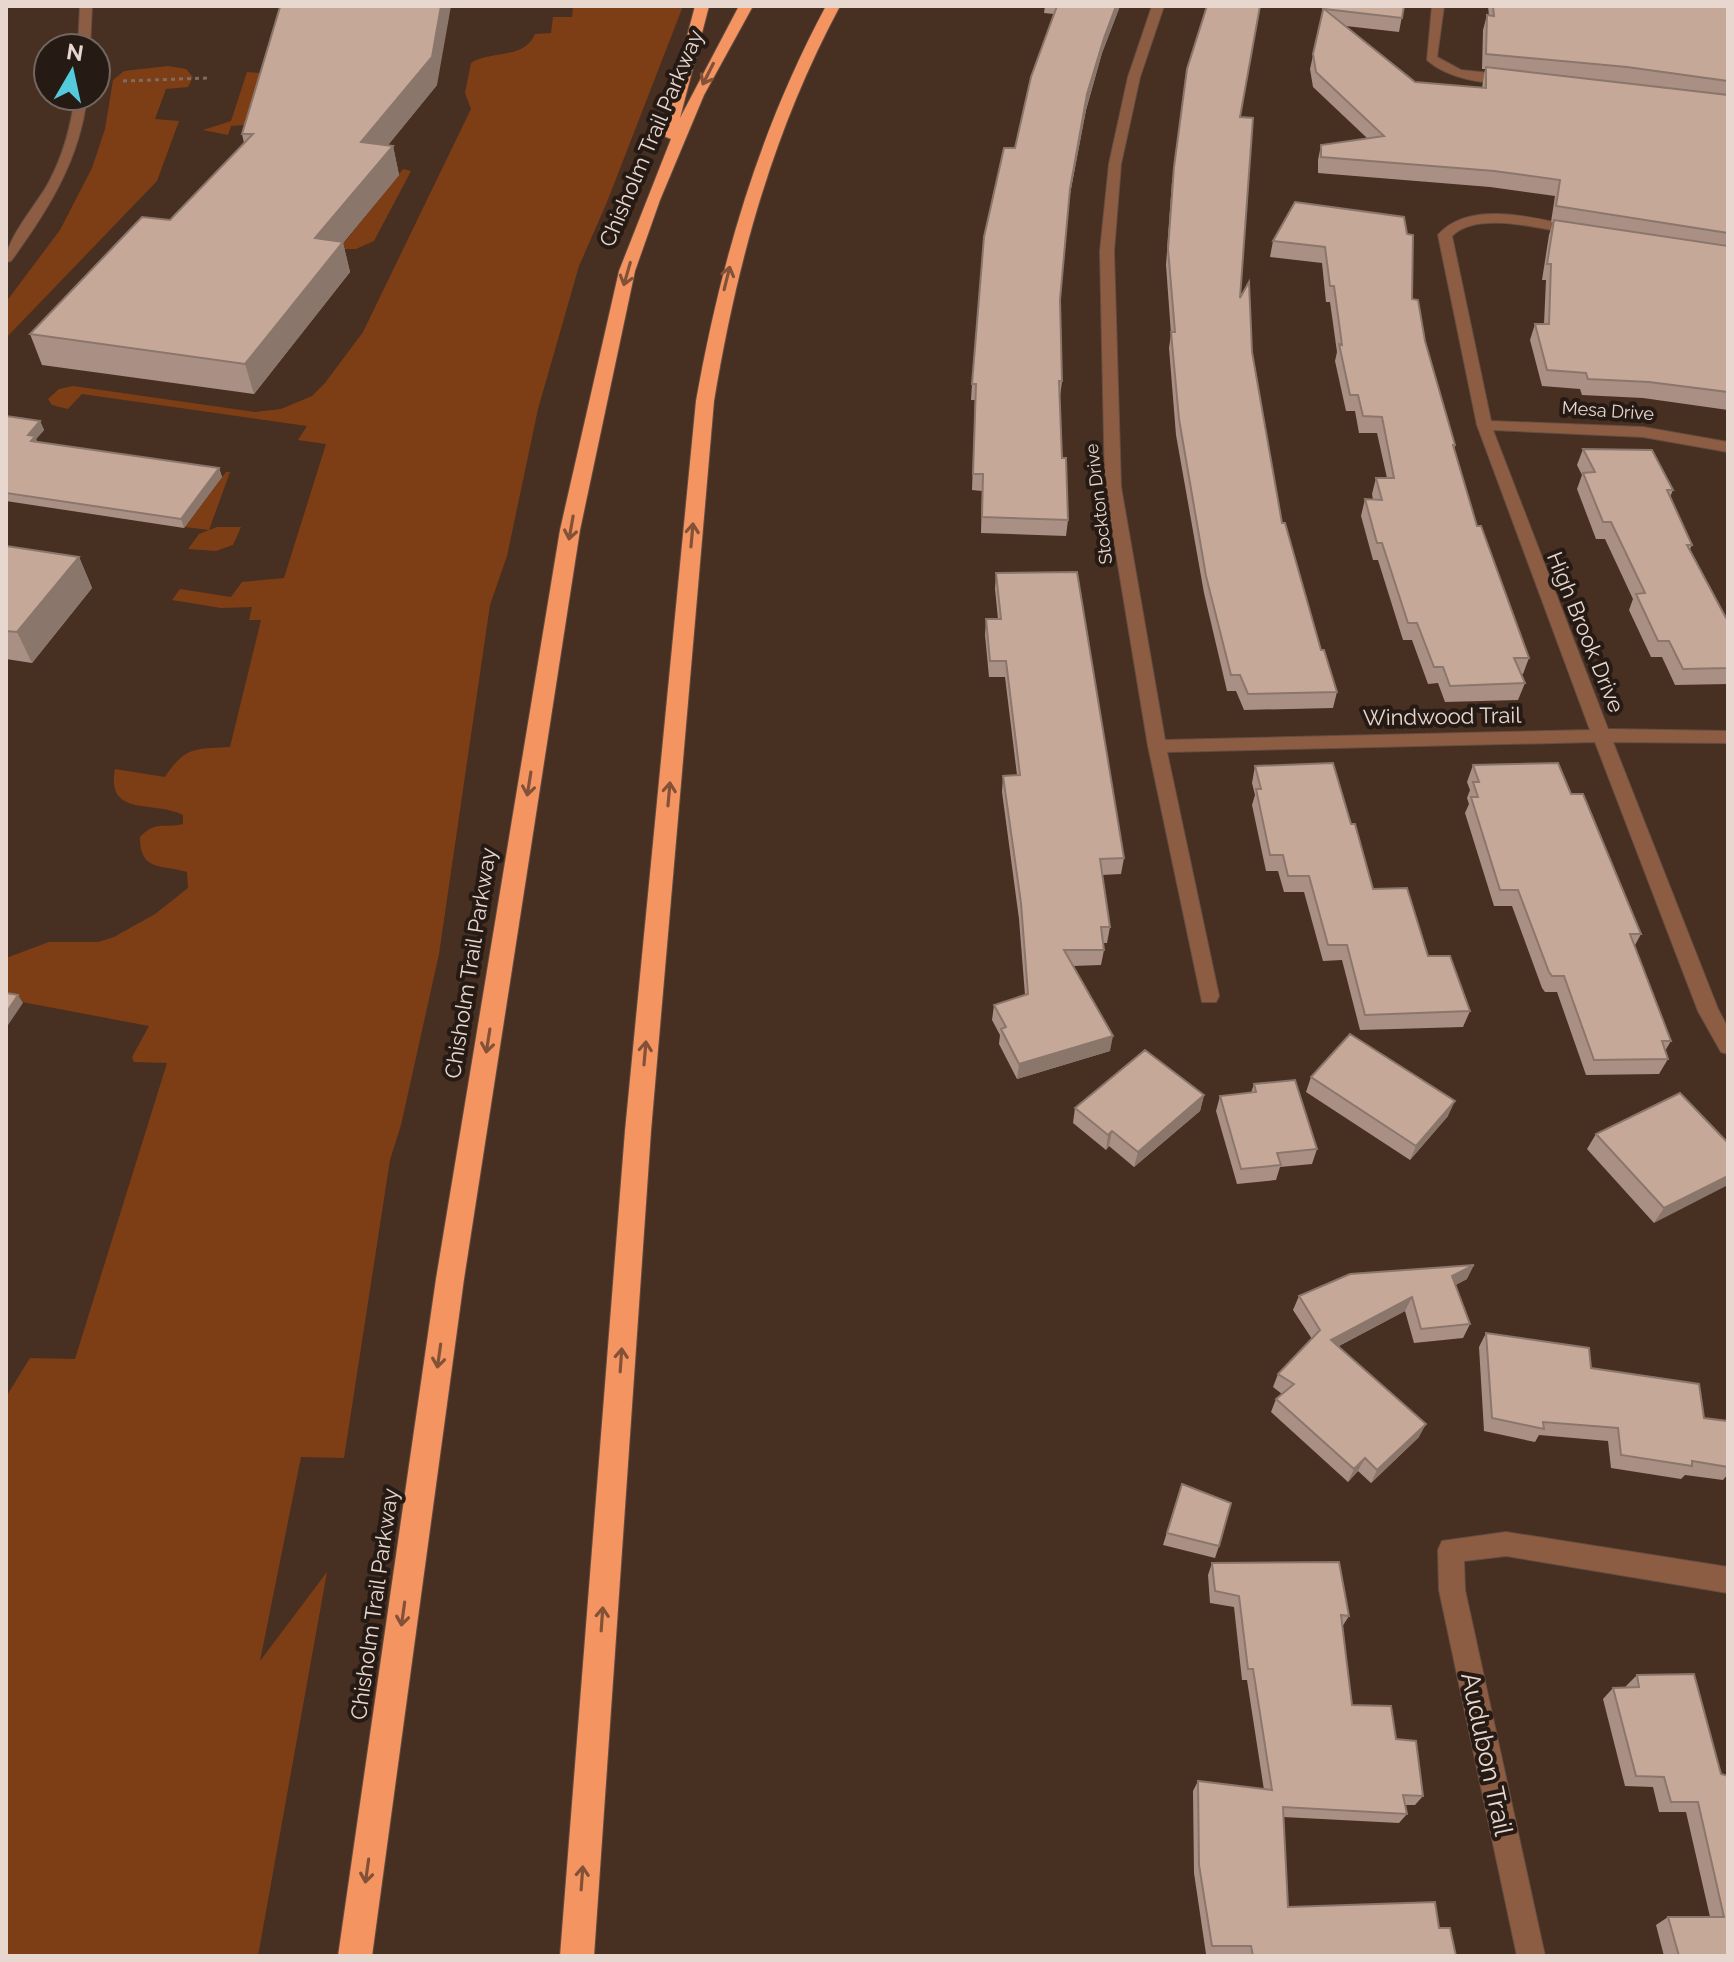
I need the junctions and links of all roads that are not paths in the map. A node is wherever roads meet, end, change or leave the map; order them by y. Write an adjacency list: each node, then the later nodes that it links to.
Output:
1 (86, 6): 8 (street)
2 (702, 6): 12 (highway)
3 (746, 6): 12 (highway, Chisholm Trail Parkway, one-way to 12)
4 (833, 6): 9 (highway)
5 (844, 6): 9 (highway)
6 (1158, 6): 19 (street, Stockton Drive)
7 (1438, 6): 10 (street)
8 (85, 32)
9 (812, 43): 24 (highway, one-way to 9)
10 (1519, 80)
11 (80, 112): 14 (street)
12 (652, 200): 23 (highway, Chisholm Trail Parkway, one-way to 23)
13 (1587, 232): 15 (street, High Brook Drive)
14 (6, 258)
15 (1484, 425): 16 (street, Mesa Drive); 17 (street, High Brook Drive)
16 (1728, 447)
17 (1603, 736): 18 (street, Windwood Trail); 19 (street, Windwood Trail); 21 (street, High Brook Drive)
18 (1728, 737)
19 (1157, 746): 20 (street, Stockton Drive)
20 (1209, 996)
21 (1728, 1046)
22 (1728, 1580): 25 (street, Audubon Trail)
23 (355, 1956)
24 (577, 1956)
25 (1531, 1956)

